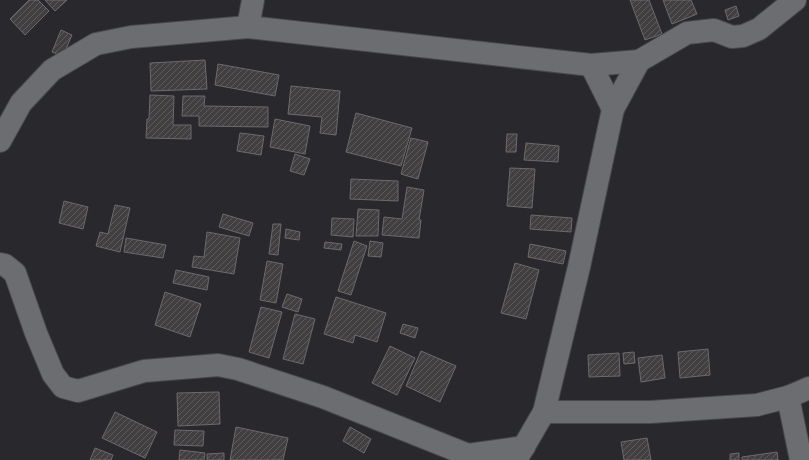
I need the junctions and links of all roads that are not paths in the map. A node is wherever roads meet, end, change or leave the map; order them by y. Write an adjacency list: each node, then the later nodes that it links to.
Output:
1 (253, 0): 3 (street)
2 (795, 0): 4 (street)
3 (248, 27): 5 (street); 7 (street)
4 (639, 61): 5 (street); 6 (street)
5 (591, 65): 6 (street)
6 (613, 109): 11 (street)
7 (0, 141)
8 (0, 264): 13 (street)
9 (809, 388): 10 (street)
10 (788, 397): 11 (street); 14 (street)
11 (544, 412): 12 (street)
12 (520, 453): 13 (street)
13 (470, 457)
14 (801, 460)

